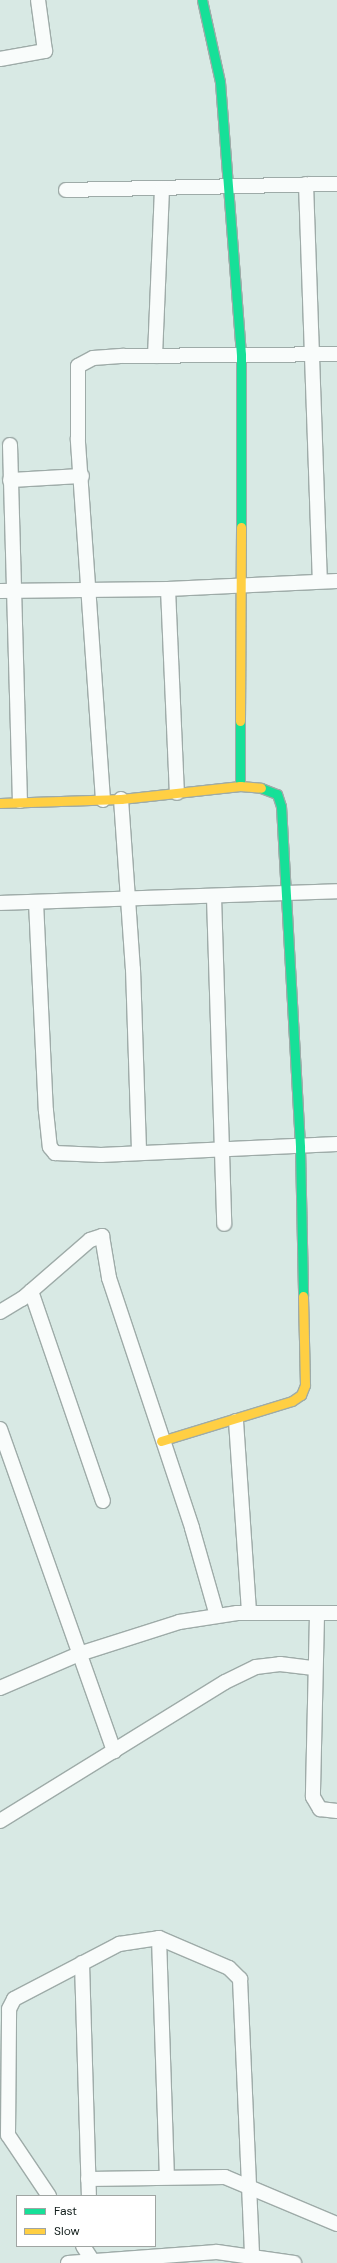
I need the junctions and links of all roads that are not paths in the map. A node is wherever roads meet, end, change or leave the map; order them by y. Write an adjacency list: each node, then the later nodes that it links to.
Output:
1 (38, 0): 3 (street)
2 (202, 0): 7 (street)
3 (0, 59)
4 (306, 184): 5 (street); 7 (street); 11 (street)
5 (337, 184)
6 (162, 188): 7 (street); 8 (street); 12 (street)
7 (228, 188): 10 (street)
8 (66, 190)
9 (337, 354): 11 (street)
10 (242, 355): 11 (street); 12 (street); 18 (street)
11 (314, 355): 17 (street)
12 (155, 356): 14 (street)
13 (10, 445): 15 (street)
14 (82, 476): 15 (street); 21 (street)
15 (10, 480): 20 (street)
16 (337, 580): 17 (street)
17 (320, 581): 18 (street)
18 (238, 587): 19 (street); 22 (street)
19 (168, 589): 21 (street); 23 (street)
20 (7, 590): 21 (street); 26 (street)
21 (90, 591): 25 (street)
22 (240, 786): 23 (street); 29 (street)
23 (177, 793): 24 (street)
24 (121, 799): 25 (street); 31 (street)
25 (103, 800): 26 (street)
26 (20, 801): 27 (street)
27 (0, 803)
28 (337, 891): 29 (street)
29 (284, 893): 30 (street); 35 (street)
30 (214, 897): 31 (street); 36 (street)
31 (127, 900): 32 (street); 37 (street)
32 (36, 902): 33 (street); 37 (street)
33 (0, 903)
34 (337, 1144): 35 (street)
35 (300, 1147): 36 (street); 41 (street)
36 (220, 1151): 37 (street); 38 (street)
37 (138, 1153)
38 (224, 1224)
39 (31, 1291): 40 (street); 43 (street); 44 (street)
40 (0, 1312)
41 (236, 1421): 43 (street); 45 (street)
42 (0, 1429): 49 (street)
43 (161, 1441): 48 (street)
44 (103, 1501)
45 (249, 1612): 47 (street); 48 (street)
46 (337, 1613): 47 (street)
47 (317, 1615): 50 (street)
48 (217, 1616): 49 (street)
49 (79, 1654): 51 (street); 52 (street)
50 (314, 1668): 52 (street); 53 (street)
51 (0, 1688)
52 (114, 1751): 54 (street)
53 (337, 1811)
54 (0, 1821)
55 (159, 1938): 56 (street); 58 (street); 60 (street)
56 (82, 1963): 57 (street); 59 (street)
57 (4, 2129): 61 (street)
58 (167, 2177): 59 (street); 60 (street)
59 (88, 2179): 62 (street)
60 (251, 2187): 63 (street); 65 (street)
61 (48, 2195)
62 (89, 2195)
63 (337, 2224)
64 (92, 2253): 65 (street); 66 (street)
65 (252, 2257): 67 (street)
66 (68, 2263)
67 (294, 2263)

